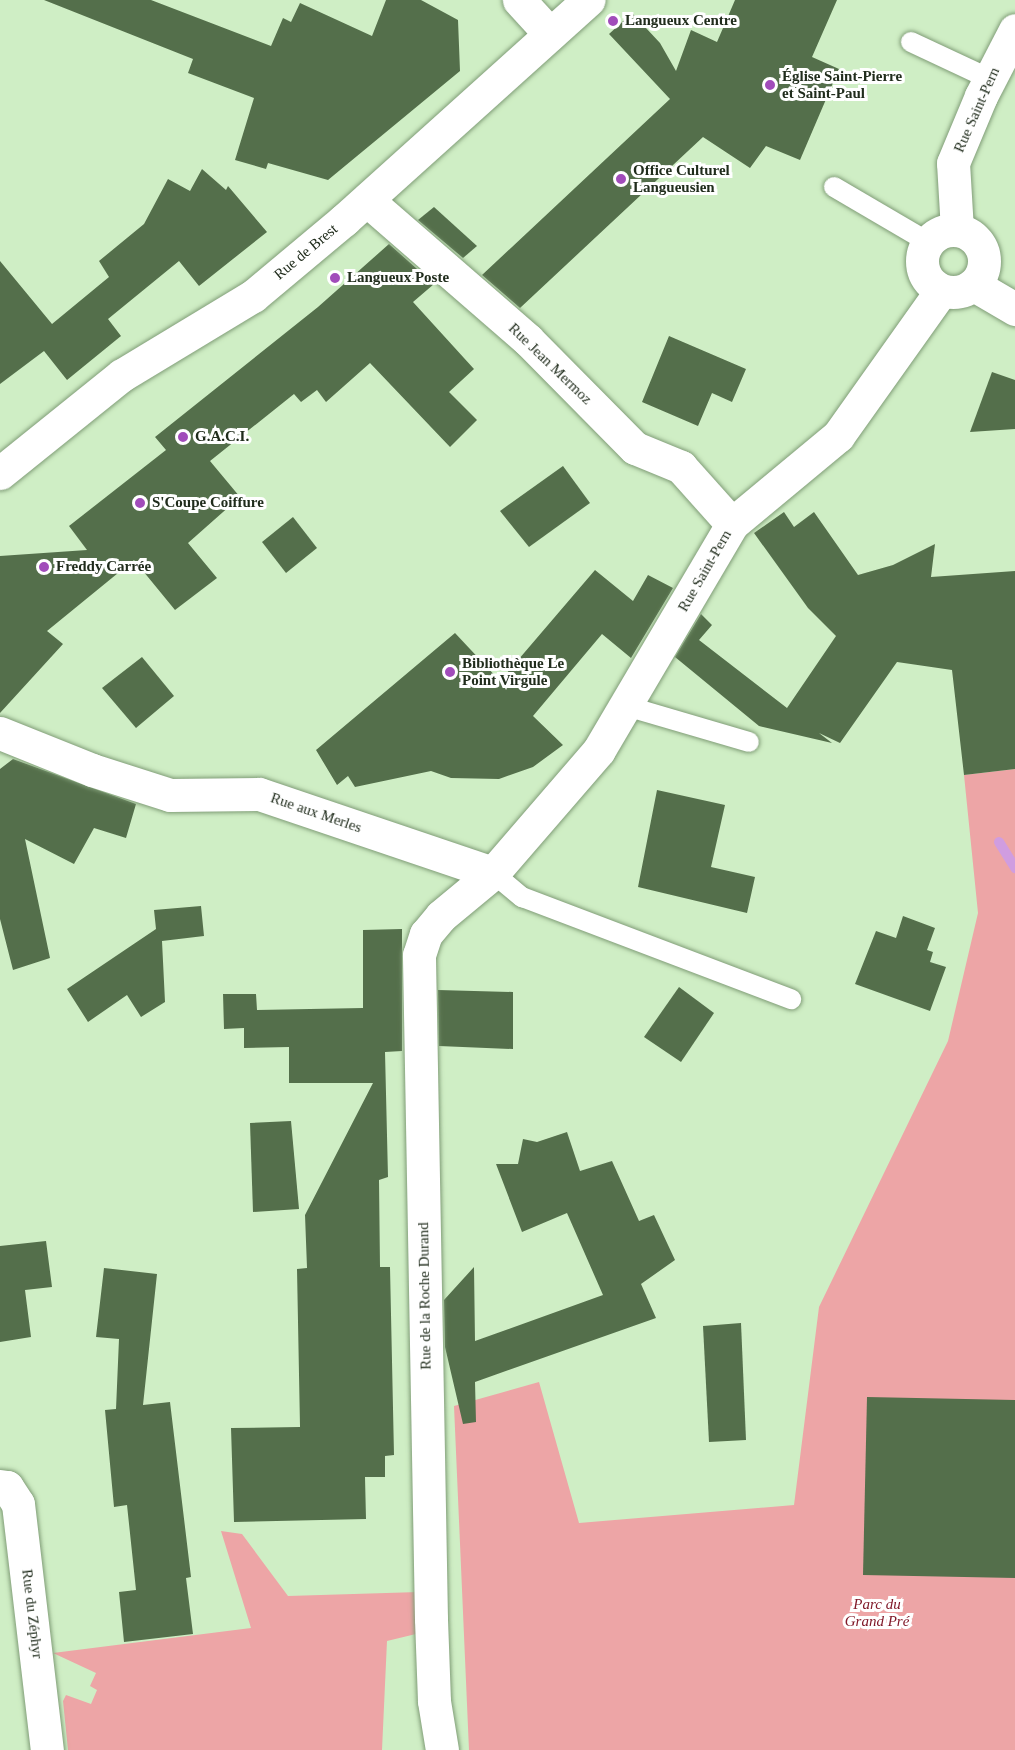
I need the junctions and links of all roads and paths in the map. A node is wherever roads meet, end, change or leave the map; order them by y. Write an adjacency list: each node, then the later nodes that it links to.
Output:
1 (519, 0): 4 (street)
2 (588, 0): 4 (street, Rue de Brest)
3 (1015, 30): 6 (street, Rue Saint-Pern)
4 (550, 34): 8 (street, Rue de Brest)
5 (910, 42): 6 (lane)
6 (990, 79): 9 (street, Rue Saint-Pern)
7 (834, 187): 9 (lane)
8 (367, 200): 13 (street, Rue de Brest); 14 (street, Rue Jean Mermoz)
9 (943, 236): 10 (street); 11 (street)
10 (974, 285): 11 (street); 12 (street)
11 (941, 291): 14 (street, Rue Saint-Pern)
12 (1015, 309)
13 (0, 472)
14 (732, 524): 15 (street, Rue Saint-Pern)
15 (626, 706): 17 (lane); 18 (street, Rue Saint-Pern)
16 (0, 733): 18 (street, Rue aux Merles)
17 (749, 742)
18 (493, 873): 19 (lane); 22 (street, Rue de la Roche Durand)
19 (792, 999)
20 (0, 1486): 21 (street, Rue du Zéphyr)
21 (47, 1750)
22 (442, 1750)

